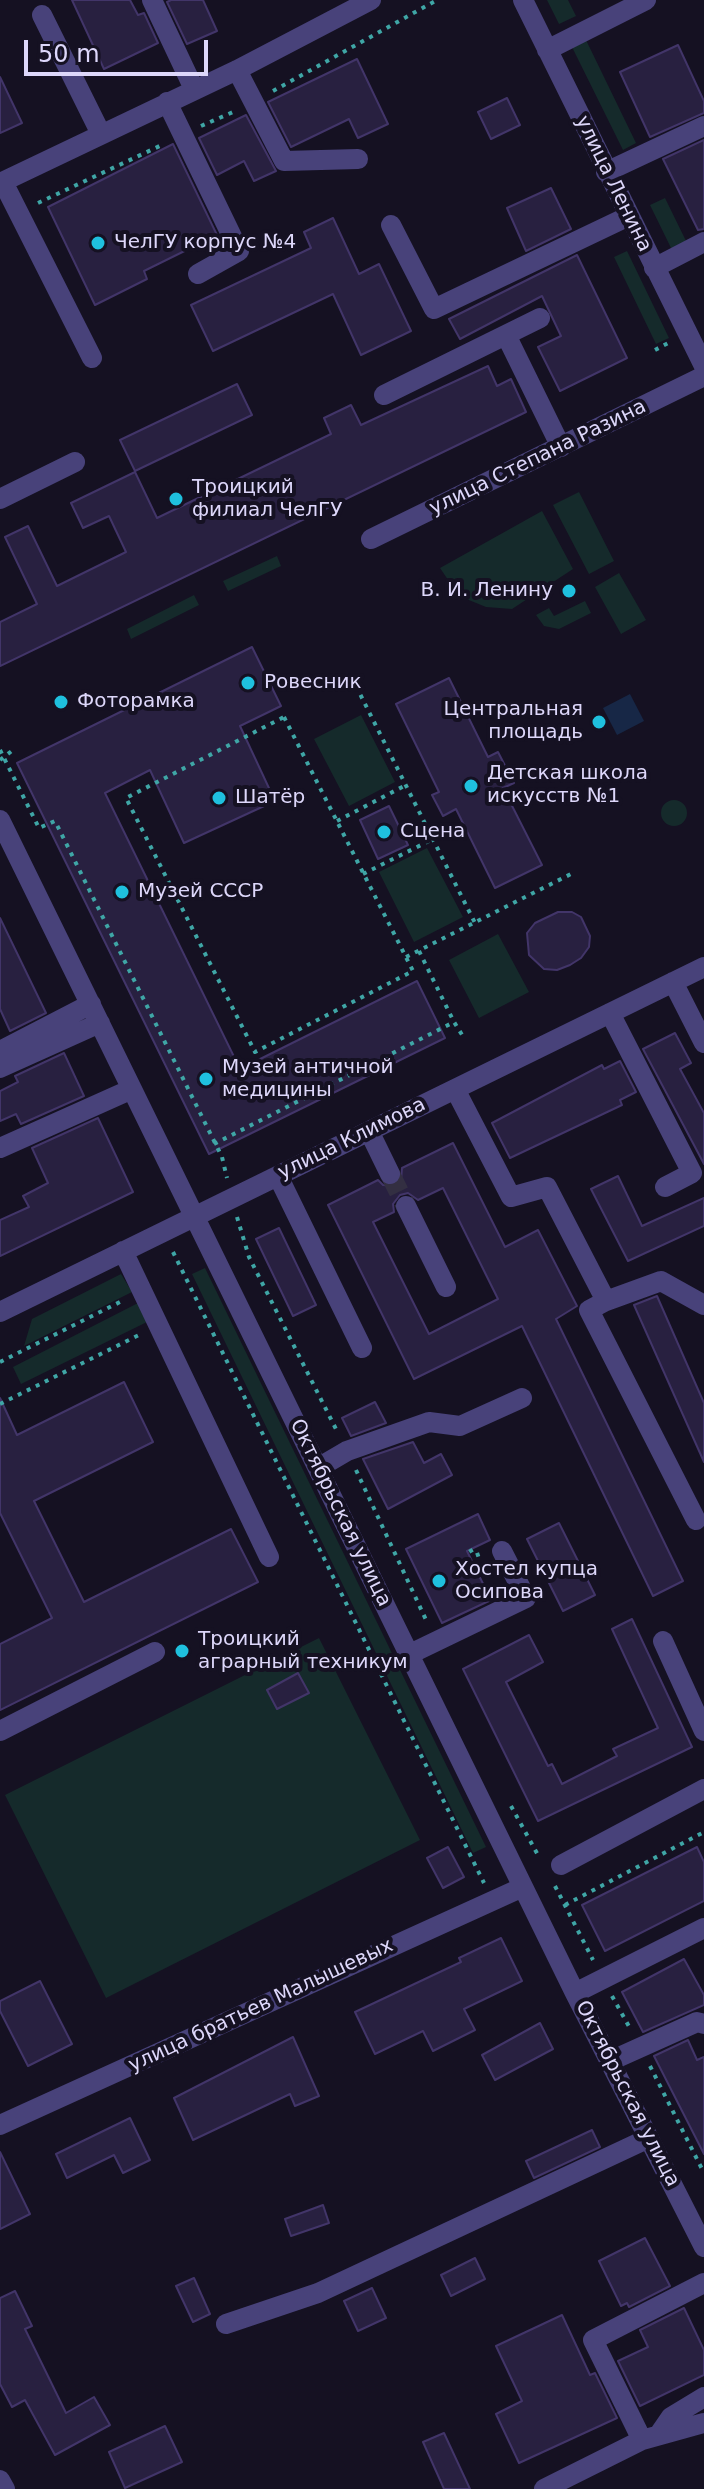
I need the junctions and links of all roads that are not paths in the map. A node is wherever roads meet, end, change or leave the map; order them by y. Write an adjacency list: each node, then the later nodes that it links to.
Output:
1 (152, 0): 8 (street)
2 (368, 0): 7 (street)
3 (523, 0): 6 (street, улица Ленина)
4 (646, 0): 6 (street)
5 (42, 15): 11 (street)
6 (547, 50): 13 (street, улица Ленина)
7 (237, 70): 8 (street); 12 (street)
8 (194, 89): 9 (street)
9 (167, 102): 11 (street); 19 (street)
10 (704, 126): 13 (street)
11 (101, 134): 14 (street)
12 (358, 159)
13 (606, 172): 15 (street, улица Ленина)
14 (2, 183): 22 (street)
15 (629, 216): 16 (street); 18 (street, улица Ленина)
16 (391, 225)
17 (704, 242): 18 (street)
18 (654, 268): 23 (street, улица Ленина)
19 (198, 274)
20 (540, 318): 21 (street)
21 (506, 335): 25 (street); 26 (street)
22 (92, 358)
23 (704, 366)
24 (704, 376): 26 (street, улица Степана Разина)
25 (384, 395)
26 (561, 447): 29 (street, улица Степана Разина)
27 (75, 462): 28 (street)
28 (0, 499)
29 (371, 539)
30 (0, 820): 31 (street, Октябрьская улица)
31 (5, 843): 35 (street, Октябрьская улица)
32 (704, 967): 33 (street, улица Климова)
33 (673, 982): 34 (street, улица Климова); 36 (street)
34 (610, 1013): 40 (street, улица Климова); 45 (street)
35 (95, 1014): 37 (street); 38 (street); 39 (street, Октябрьская улица)
36 (704, 1043)
37 (0, 1051)
38 (0, 1068)
39 (132, 1089): 42 (street); 47 (street, Октябрьская улица)
40 (455, 1089): 41 (street, улица Климова); 50 (street)
41 (369, 1131): 43 (street); 44 (street, улица Климова)
42 (0, 1148)
43 (390, 1174)
44 (278, 1176): 47 (street, улица Климова); 53 (street)
45 (665, 1187)
46 (406, 1206): 49 (street)
47 (195, 1216): 48 (street, улица Климова); 55 (street, Октябрьская улица)
48 (123, 1251): 52 (street, улица Климова); 58 (street)
49 (446, 1287)
50 (606, 1301): 51 (street); 56 (street)
51 (704, 1305)
52 (0, 1312)
53 (362, 1348)
54 (522, 1398): 55 (street)
55 (318, 1468): 61 (street, Октябрьская улица)
56 (696, 1520)
57 (502, 1551): 61 (street)
58 (269, 1557)
59 (663, 1641): 63 (street)
60 (155, 1652): 62 (street)
61 (410, 1654): 66 (street, Октябрьская улица)
62 (0, 1731)
63 (704, 1731)
64 (704, 1789): 65 (street)
65 (557, 1874)
66 (523, 1887): 68 (street, Октябрьская улица); 71 (street, улица братьев Малышевых)
67 (704, 1928): 68 (street)
68 (575, 1993): 70 (street, Октябрьская улица)
69 (704, 2024): 70 (street)
70 (610, 2061): 72 (street, Октябрьская улица)
71 (0, 2125)
72 (649, 2138): 73 (street, Октябрьская улица); 76 (street)
73 (698, 2220): 74 (street, Октябрьская улица)
74 (704, 2247)
75 (704, 2283): 79 (street)
76 (226, 2324)
77 (704, 2397): 79 (street)
78 (704, 2423): 79 (street)
79 (651, 2437): 82 (street)
80 (0, 2480): 81 (street)
81 (5, 2489)
82 (544, 2489)

